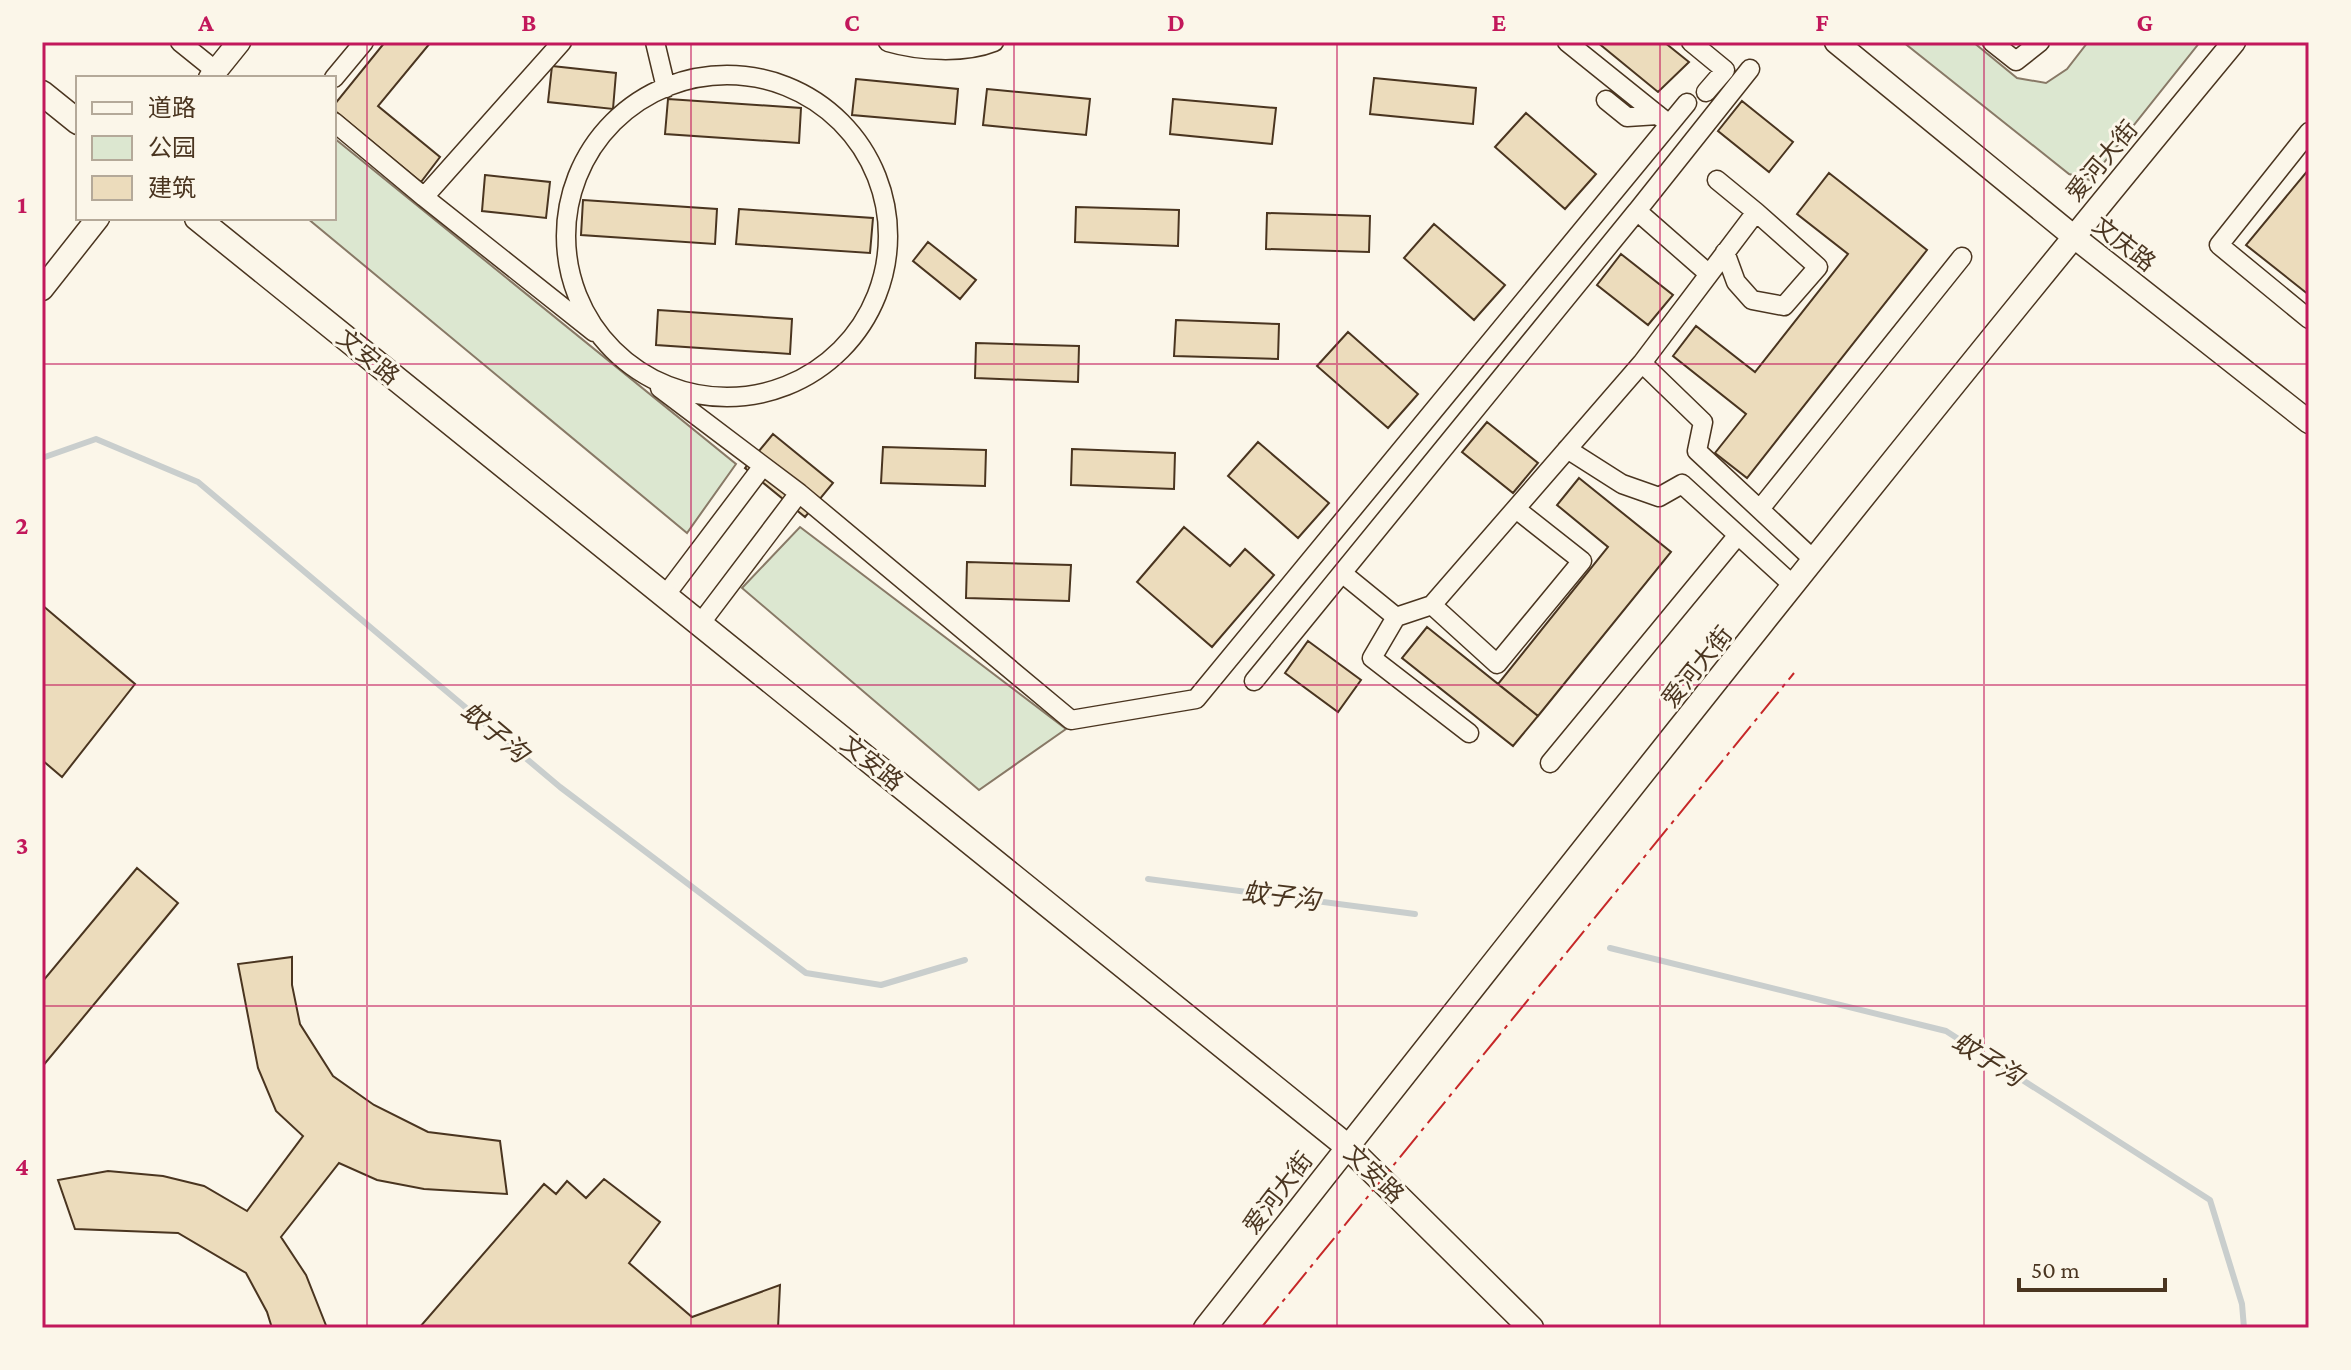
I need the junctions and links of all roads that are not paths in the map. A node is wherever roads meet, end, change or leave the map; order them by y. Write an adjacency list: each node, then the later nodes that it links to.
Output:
1 (180, 42): 15 (street)
2 (239, 42): 15 (street)
3 (364, 42): 16 (street)
4 (562, 42): 27 (street)
5 (655, 42): 17 (street)
6 (888, 42): 7 (street)
7 (994, 42)
8 (1567, 42): 22 (street)
9 (1691, 42): 18 (street)
10 (1836, 42): 32 (street, 文庆路)
11 (1992, 42): 12 (street)
12 (2040, 42)
13 (2234, 42): 32 (street, 爱河大街)
14 (1750, 69): 28 (street)
15 (213, 74)
16 (336, 76)
17 (666, 88): 38 (street); 40 (street)
18 (1706, 92)
19 (42, 93): 23 (main road)
20 (1606, 100): 22 (street)
21 (1687, 103): 22 (street)
22 (1664, 119): 44 (street)
23 (76, 120)
24 (336, 124): 27 (street)
25 (2309, 132): 37 (street)
26 (1717, 180): 29 (street)
27 (424, 197): 38 (street)
28 (1637, 211): 35 (street); 49 (street)
29 (1756, 212): 33 (street); 33 (street)
30 (96, 220): 36 (street)
31 (199, 220): 51 (main road, 文安路)
32 (2073, 236): 41 (street, 文庆路); 48 (street, 爱河大街)
33 (1725, 252): 35 (street)
34 (1962, 257): 46 (street)
35 (1709, 274): 39 (street)
36 (42, 289)
37 (2309, 319)
38 (600, 338): 40 (street)
39 (1642, 363): 42 (street); 46 (street)
40 (642, 374): 43 (street)
41 (2309, 422)
42 (1567, 449): 45 (street); 47 (street)
43 (763, 466): 44 (street); 51 (street)
44 (799, 493): 54 (street)
45 (1516, 509): 52 (street); 52 (street)
46 (1760, 509): 48 (street)
47 (1738, 535): 50 (street); 57 (street)
48 (1814, 560): 50 (street, 爱河大街)
49 (1342, 573): 53 (street); 55 (street)
50 (1794, 586): 58 (street, 爱河大街)
51 (664, 597): 54 (main road, 文安路)
52 (1432, 605): 53 (street)
53 (1396, 617): 56 (street)
54 (700, 624): 58 (main road, 文安路)
55 (1254, 681)
56 (1469, 733)
57 (1550, 763)
58 (1348, 1147): 59 (street, 爱河大街); 60 (main road, 文安路)
59 (1205, 1328)
60 (1531, 1328)

